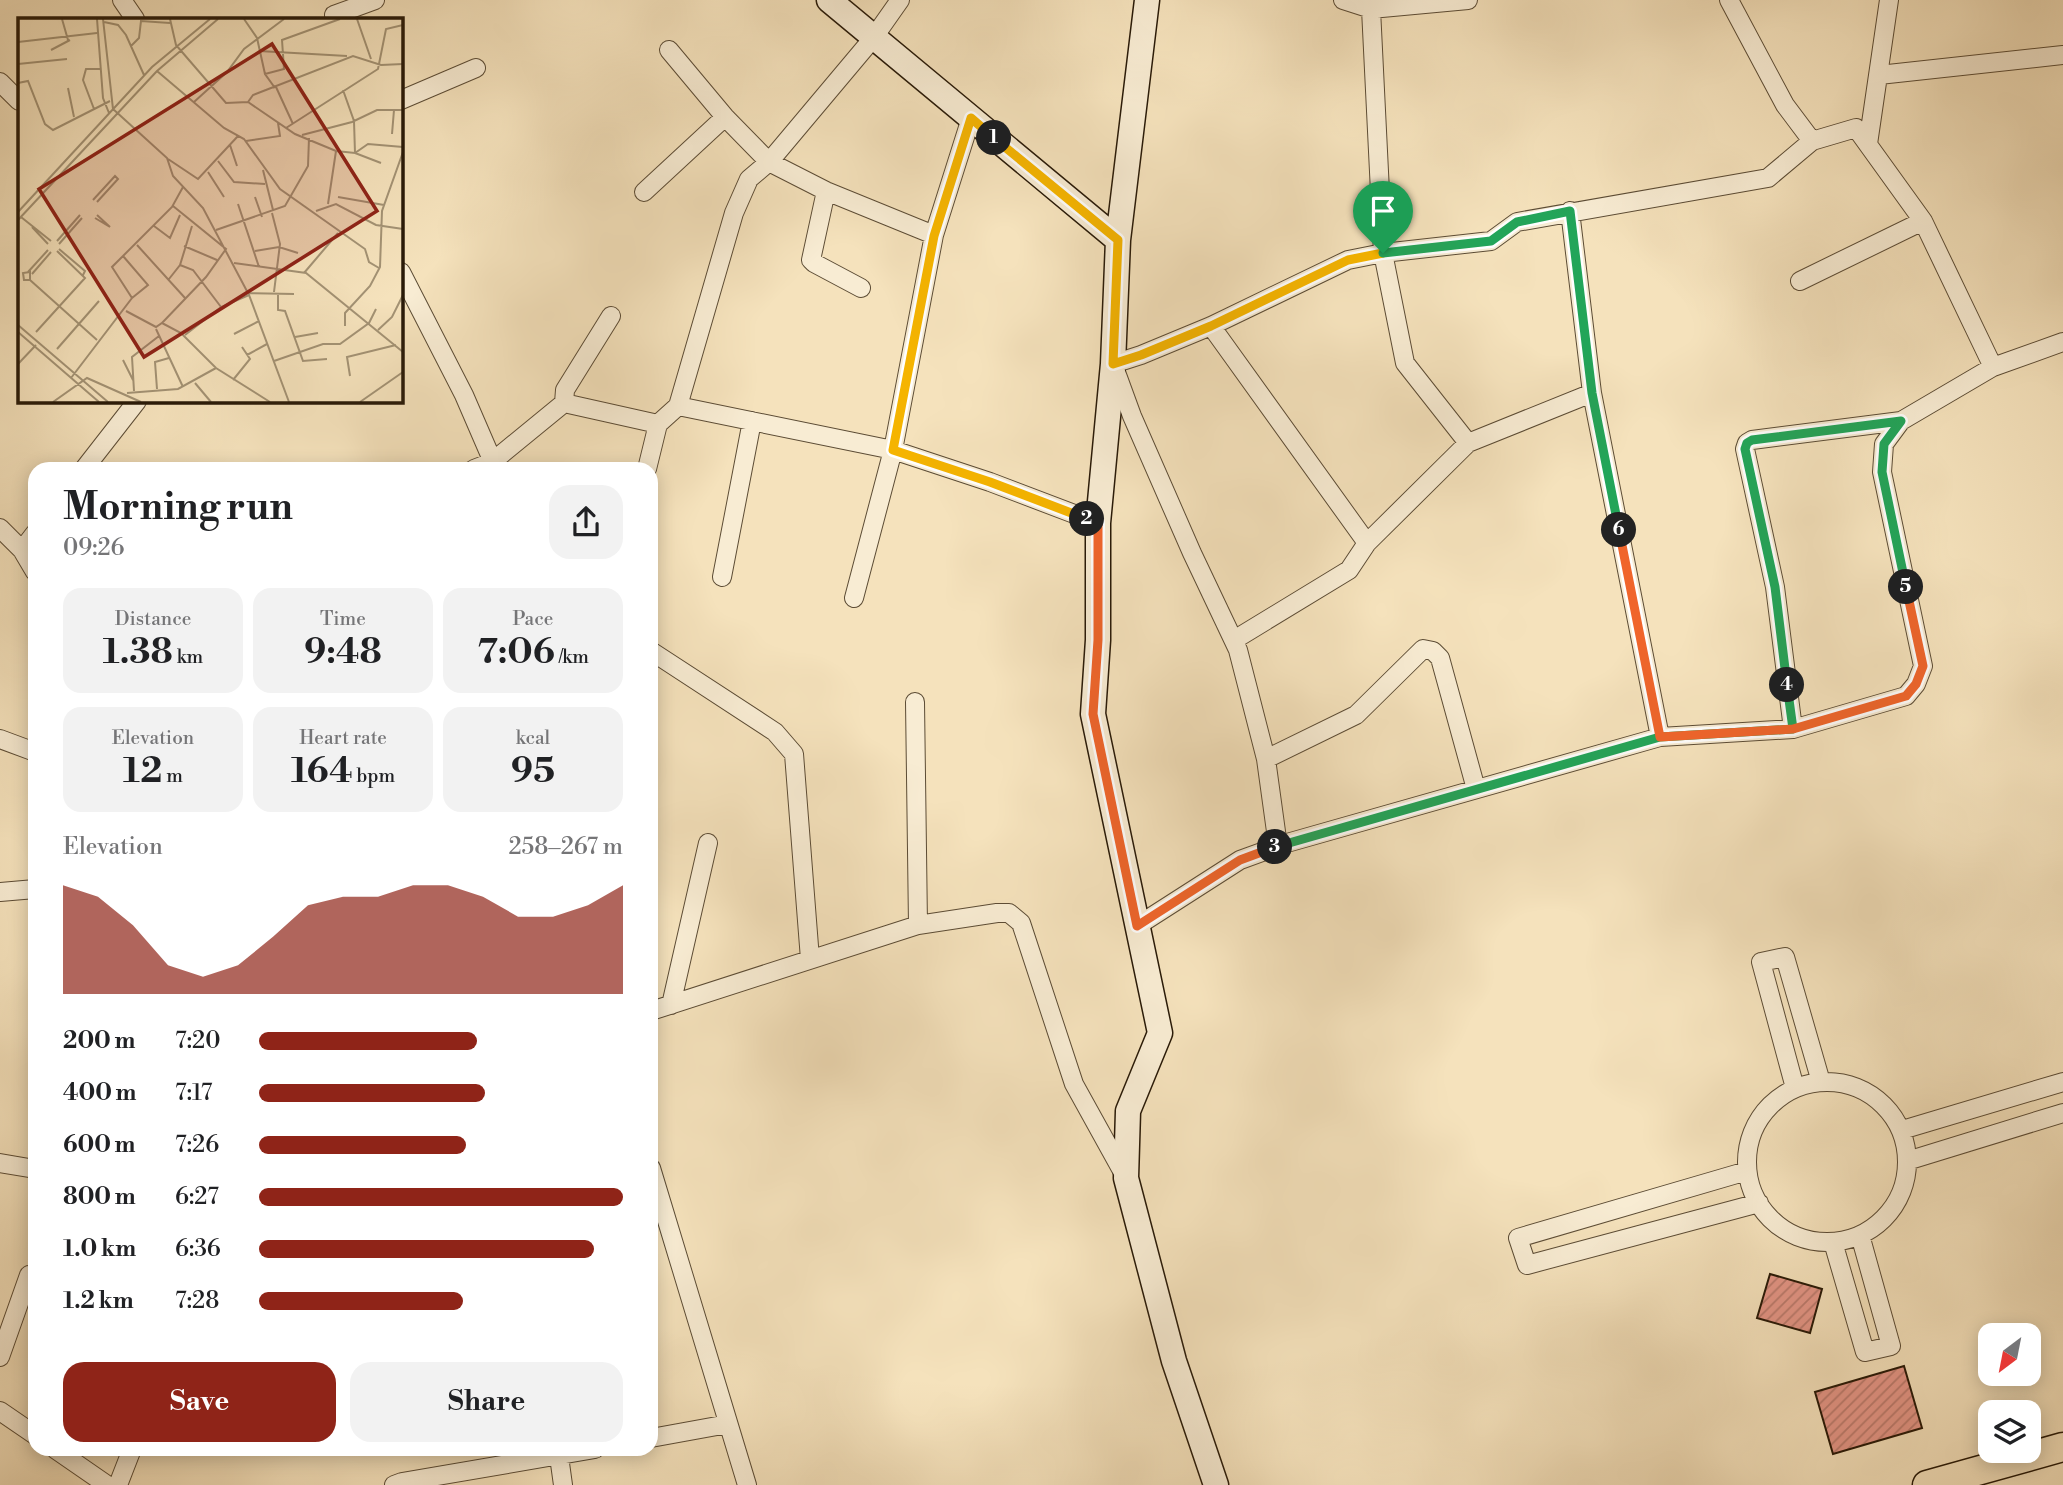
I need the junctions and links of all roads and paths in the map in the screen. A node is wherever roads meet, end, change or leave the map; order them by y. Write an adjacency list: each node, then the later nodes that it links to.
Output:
1 (122, 0): 12 (street)
2 (375, 0): 11 (street)
3 (829, 0): 13 (street)
4 (900, 0): 13 (street)
5 (1147, 0): 31 (street)
6 (1343, 0): 10 (street)
7 (1468, 0): 10 (street)
8 (1729, 0): 23 (street)
9 (1889, 0): 17 (street)
10 (1371, 9): 32 (street)
11 (332, 11)
12 (134, 18)
13 (874, 37): 22 (street); 25 (street)
14 (670, 50): 21 (street)
15 (2063, 55): 17 (street)
16 (476, 68): 20 (street)
17 (1879, 75): 24 (street)
18 (0, 82): 19 (street)
19 (18, 100)
20 (402, 100)
21 (725, 117): 25 (street); 27 (street)
22 (971, 118): 30 (street); 31 (street)
23 (1812, 141): 24 (street); 28 (street)
24 (1868, 144): 29 (street)
25 (769, 162): 26 (street); 44 (street)
26 (826, 191): 30 (street); 35 (street)
27 (645, 192)
28 (1570, 211): 32 (street); 41 (street)
29 (1923, 221): 34 (street); 40 (street)
30 (934, 236): 49 (street)
31 (1118, 240): 39 (street)
32 (1383, 253): 37 (street); 48 (street)
33 (402, 274): 51 (street)
34 (1800, 281)
35 (861, 288)
36 (611, 316): 43 (street)
37 (1211, 326): 39 (street); 57 (street)
38 (2063, 342): 40 (street)
39 (1113, 364): 54 (street); 62 (street)
40 (1993, 367): 46 (street)
41 (1592, 393): 48 (street); 66 (street)
42 (136, 402): 50 (street)
43 (564, 403): 47 (street); 52 (street)
44 (678, 406): 45 (street); 47 (street)
45 (752, 421): 49 (street); 60 (street)
46 (1901, 421): 65 (street); 65 (street)
47 (658, 424): 53 (street)
48 (1468, 443): 57 (street)
49 (893, 450): 54 (street); 61 (street)
50 (89, 462)
51 (492, 462)
52 (498, 462)
53 (649, 462)
54 (1098, 523): 76 (street)
55 (0, 528): 58 (street)
56 (28, 542): 58 (street)
57 (1367, 543): 62 (street)
58 (22, 550): 59 (street)
59 (28, 560)
60 (722, 577)
61 (854, 598)
62 (1234, 640): 69 (street)
63 (658, 656): 77 (street)
64 (915, 702): 75 (street)
65 (1793, 729): 66 (street)
66 (1660, 737): 70 (street)
67 (0, 739): 68 (street)
68 (28, 749)
69 (1266, 759): 70 (street); 72 (street)
70 (1476, 789): 72 (street)
71 (708, 843): 78 (street)
72 (1278, 846): 76 (street)
73 (28, 890): 74 (street)
74 (0, 892)
75 (918, 925): 77 (street); 89 (street)
76 (1137, 926): 89 (street)
77 (810, 960): 78 (street)
78 (671, 1005): 79 (street)
79 (658, 1009)
80 (1821, 1082): 82 (street); 82 (street); 84 (street)
81 (2063, 1082): 84 (street)
82 (1795, 1088): 88 (street)
83 (2063, 1113): 85 (street)
84 (1902, 1130): 85 (street)
85 (1908, 1161): 92 (street)
86 (0, 1163): 87 (street)
87 (28, 1168)
88 (1747, 1171): 91 (street); 91 (street)
89 (1126, 1178): 110 (street)
90 (658, 1191): 97 (street)
91 (1759, 1203): 93 (street)
92 (1860, 1235): 93 (street); 93 (street)
93 (1833, 1242)
94 (28, 1278): 95 (street)
95 (0, 1357)
96 (0, 1411): 98 (street)
97 (728, 1424): 99 (street); 109 (street)
98 (28, 1430)
99 (658, 1437)
100 (2063, 1447): 111 (main road)
101 (65, 1456): 105 (street)
102 (129, 1456): 106 (street)
103 (537, 1456): 107 (street)
104 (559, 1456): 108 (street)
105 (107, 1485)
106 (118, 1485)
107 (394, 1485)
108 (563, 1485)
109 (747, 1485)
110 (1216, 1485)
111 (1927, 1485)

